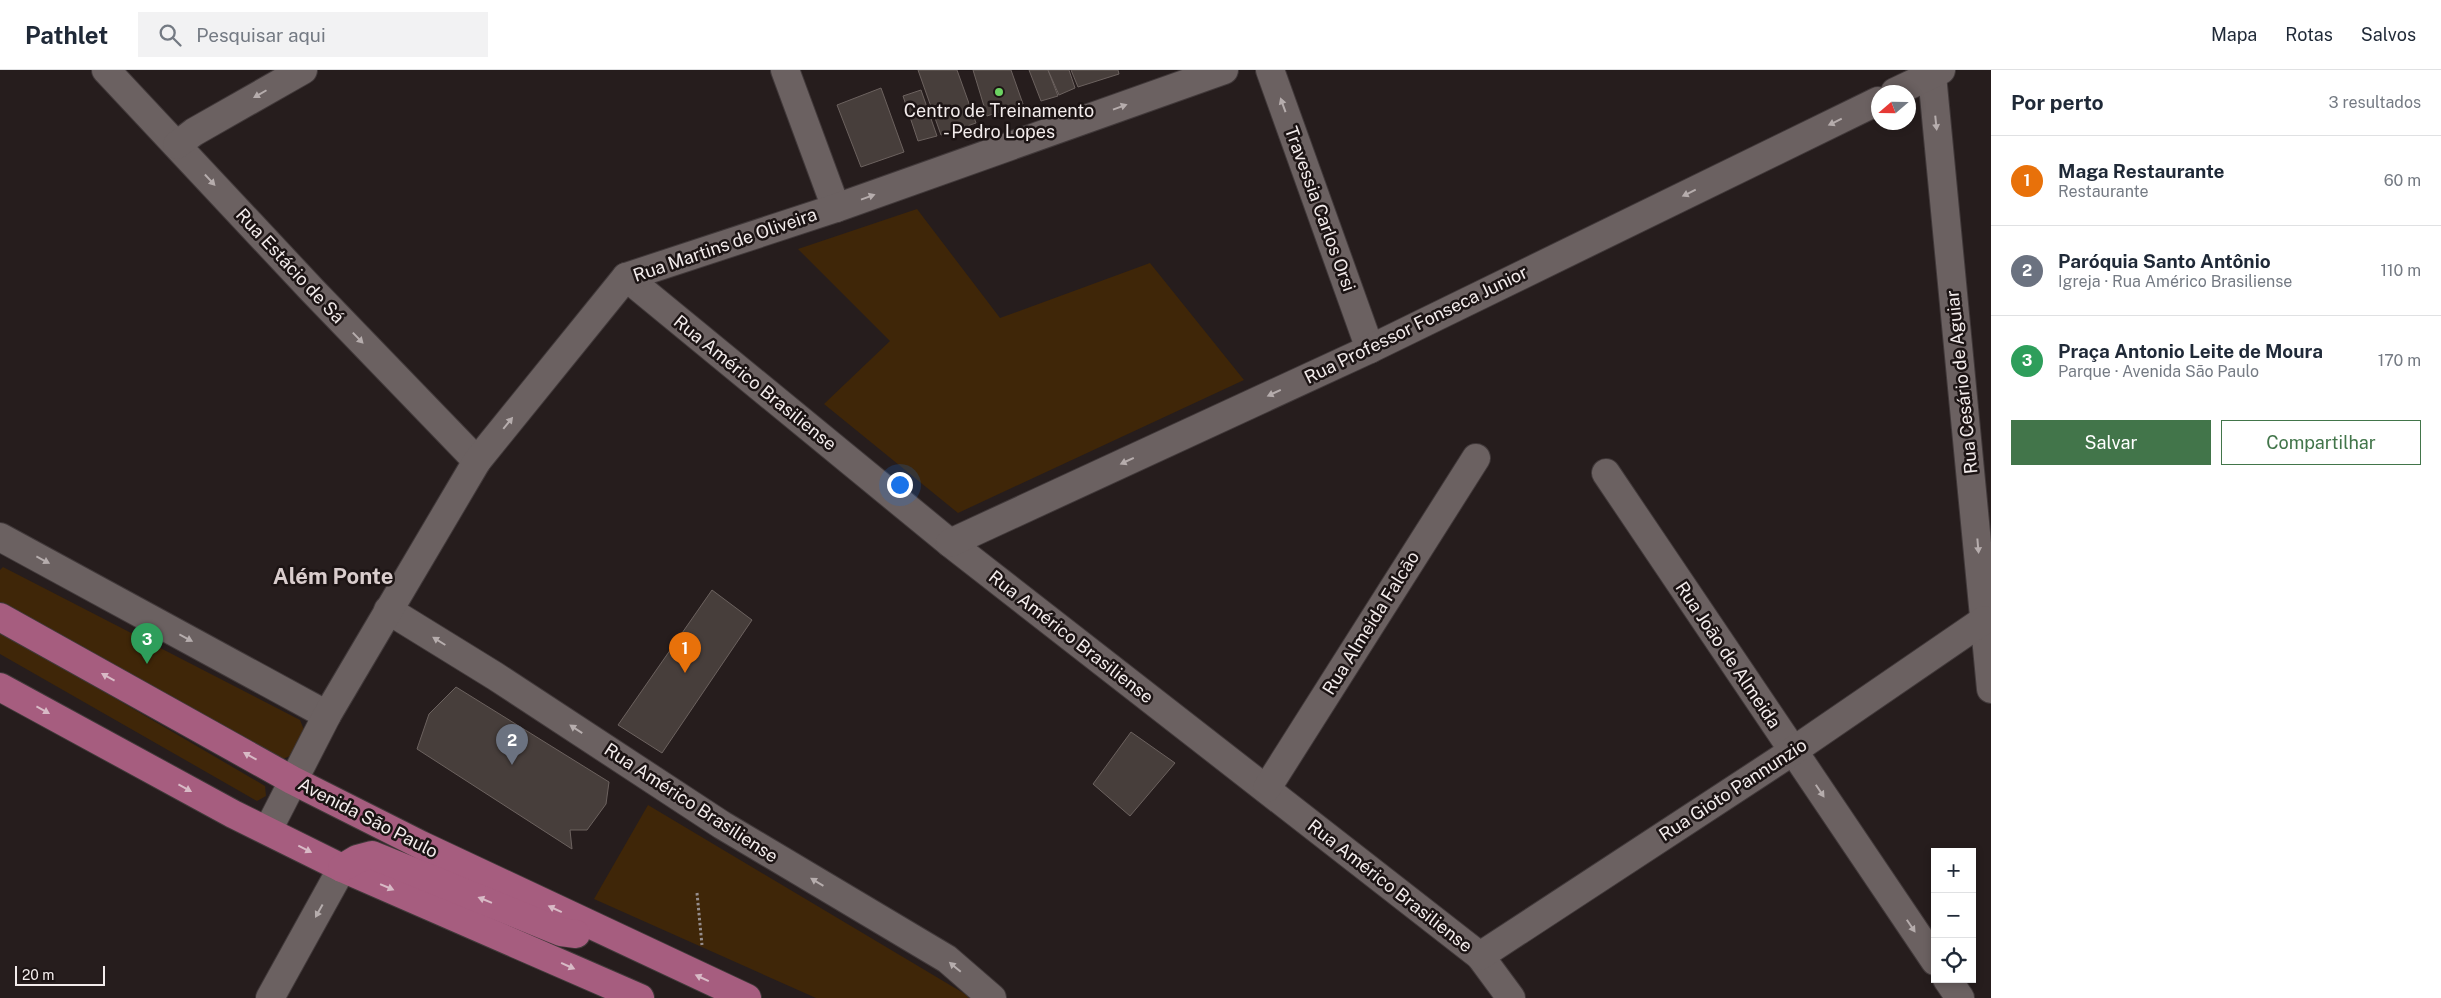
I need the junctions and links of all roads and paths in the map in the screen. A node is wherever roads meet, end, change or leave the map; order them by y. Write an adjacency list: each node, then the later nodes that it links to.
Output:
1 (106, 70): 9 (street, Rua Estácio de Sá)
2 (302, 70): 9 (street, one-way to 9)
3 (785, 70): 10 (street)
4 (1224, 70): 10 (street, Rua Martins de Oliveira, one-way to 4)
5 (1270, 70): 12 (street, Travessia Carlos Orsi, one-way to 5)
6 (1936, 72): 7 (street); 16 (street, Rua Cesário de Aguiar, one-way to 16)
7 (1909, 85)
8 (1871, 103): 12 (street, Rua Professor Fonseca Junior, one-way to 12)
9 (177, 145): 14 (street, Rua Estácio de Sá, one-way to 14)
10 (836, 208): 11 (street, Rua Martins de Oliveira)
11 (626, 277): 14 (street, Rua Martins de Oliveira, one-way to 11); 18 (street, Rua Américo Brasiliense)
12 (1370, 348): 18 (street, Rua Professor Fonseca Junior, one-way to 18)
13 (1476, 458): 27 (street, Rua Almeida Falcão)
14 (477, 461): 19 (street, Rua Martins de Oliveira)
15 (1606, 473): 25 (street, Rua João de Almeida)
16 (1983, 513): 21 (street, Rua Cesário de Aguiar, one-way to 21)
17 (0, 537): 24 (street, one-way to 24)
18 (950, 543): 27 (street, Rua Américo Brasiliense)
19 (388, 610): 24 (street, Rua Martins de Oliveira); 39 (street, Rua Américo Brasiliense, one-way to 19)
20 (0, 617): 26 (main road, Avenida São Paulo, one-way to 20)
21 (1984, 620): 23 (street, Rua Cesário de Aguiar); 25 (street, Rua Gioto Pannunzio)
22 (0, 686): 28 (main road, one-way to 28)
23 (1991, 689)
24 (327, 715): 26 (street, Rua Martins de Oliveira)
25 (1793, 751): 32 (street, Rua João de Almeida, one-way to 32); 33 (street, Rua Gioto Pannunzio)
26 (292, 780): 28 (street, Rua Martins de Oliveira); 31 (main road, Avenida São Paulo, one-way to 26)
27 (1267, 788): 33 (street, Rua Américo Brasiliense)
28 (268, 830): 29 (main road, one-way to 29)
29 (342, 868): 31 (main road, one-way to 29); 36 (street, one-way to 36); 37 (main road, one-way to 37)
30 (697, 893): 34 (path)
31 (631, 945): 34 (main road, Avenida São Paulo, one-way to 31)
32 (1931, 955)
33 (1480, 956): 40 (street, Rua Américo Brasiliense)
34 (705, 980): 38 (main road, Avenida São Paulo)
35 (1950, 983): 41 (street)
36 (270, 998)
37 (640, 998)
38 (747, 998)
39 (992, 998)
40 (1512, 998)
41 (1960, 998)

